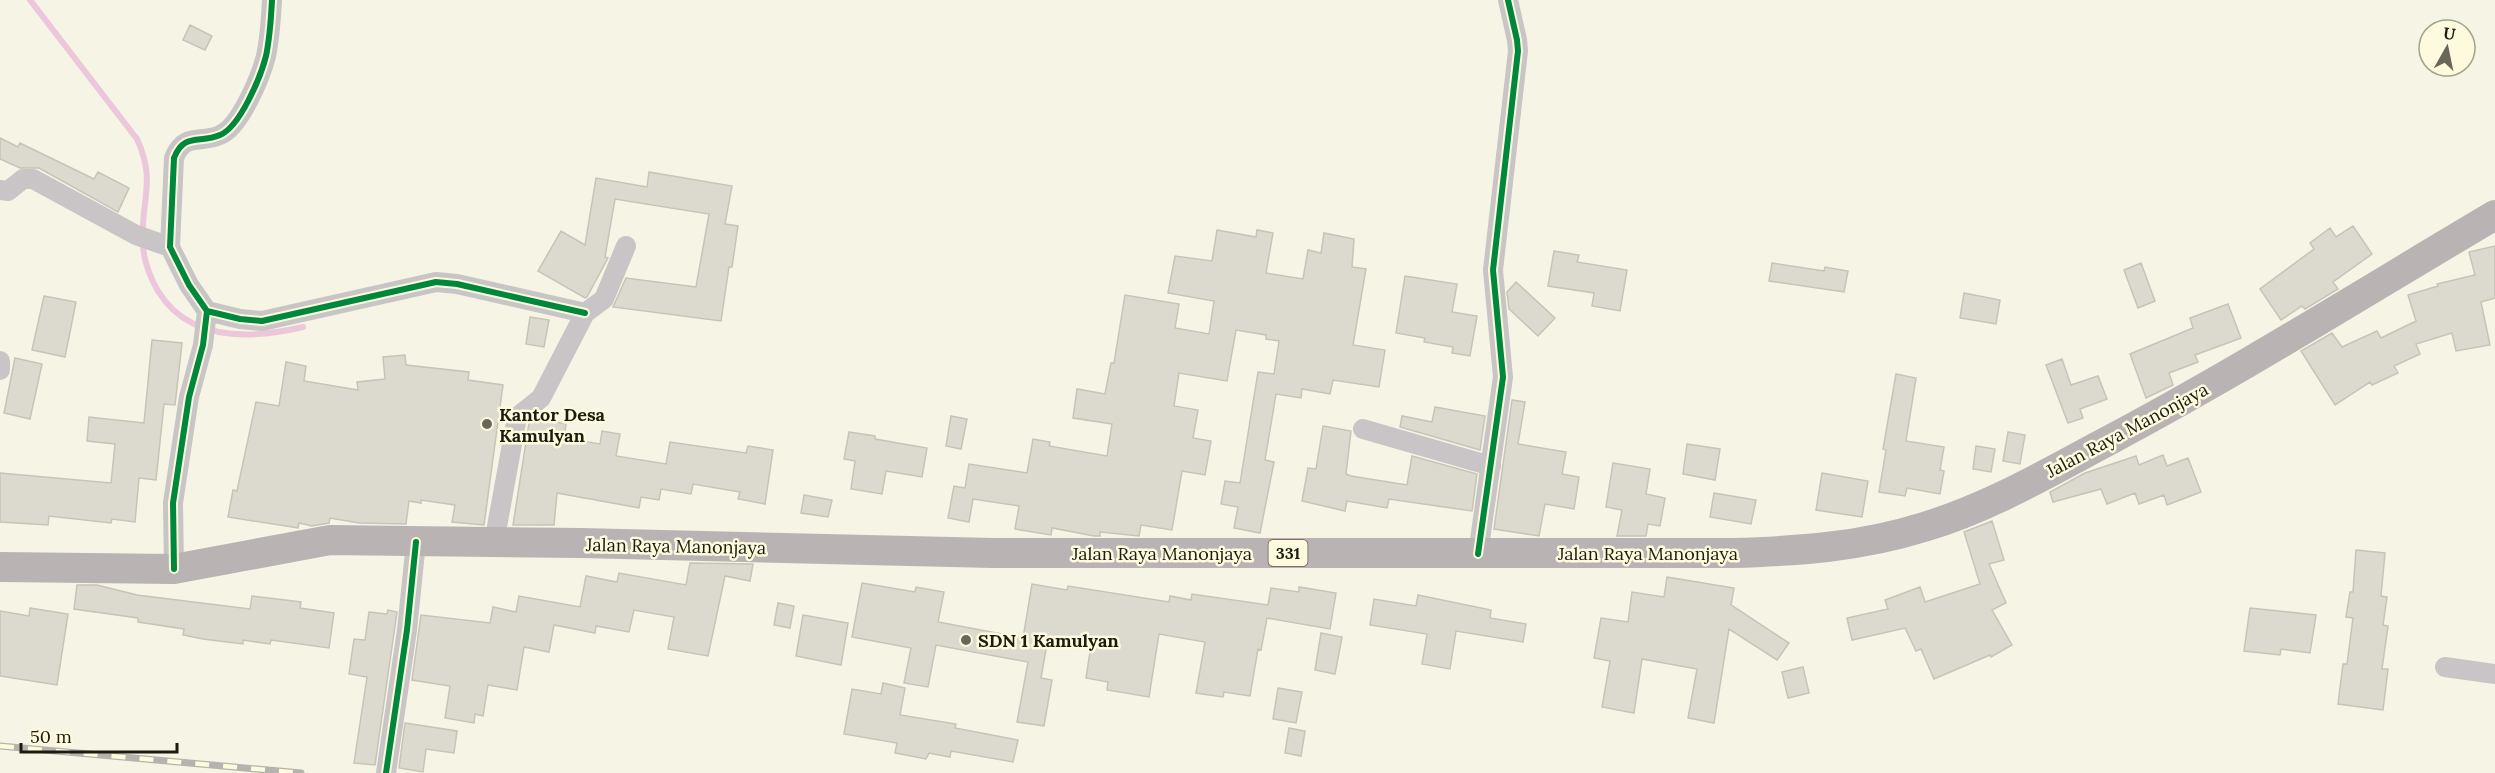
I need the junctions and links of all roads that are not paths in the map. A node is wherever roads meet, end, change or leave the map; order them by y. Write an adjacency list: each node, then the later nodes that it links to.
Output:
1 (272, 0): 6 (street)
2 (1508, 0): 12 (street)
3 (0, 190): 6 (street)
4 (2495, 215): 15 (main road, Jalan Raya Manonjaya / 331)
5 (626, 246): 8 (street)
6 (170, 247): 7 (street)
7 (207, 311): 8 (street); 17 (street)
8 (585, 313): 14 (street)
9 (0, 360): 10 (street)
10 (0, 370)
11 (1363, 429): 12 (street)
12 (1491, 466): 15 (street)
13 (416, 542): 14 (main road, Jalan Raya Manonjaya / 331); 17 (main road, Jalan Raya Manonjaya / 331); 20 (street)
14 (495, 543): 15 (main road, Jalan Raya Manonjaya / 331)
15 (1478, 554)
16 (0, 567): 17 (main road, Jalan Raya Manonjaya / 331)
17 (174, 569)
18 (2445, 667): 19 (street)
19 (2495, 674)
20 (386, 773)

